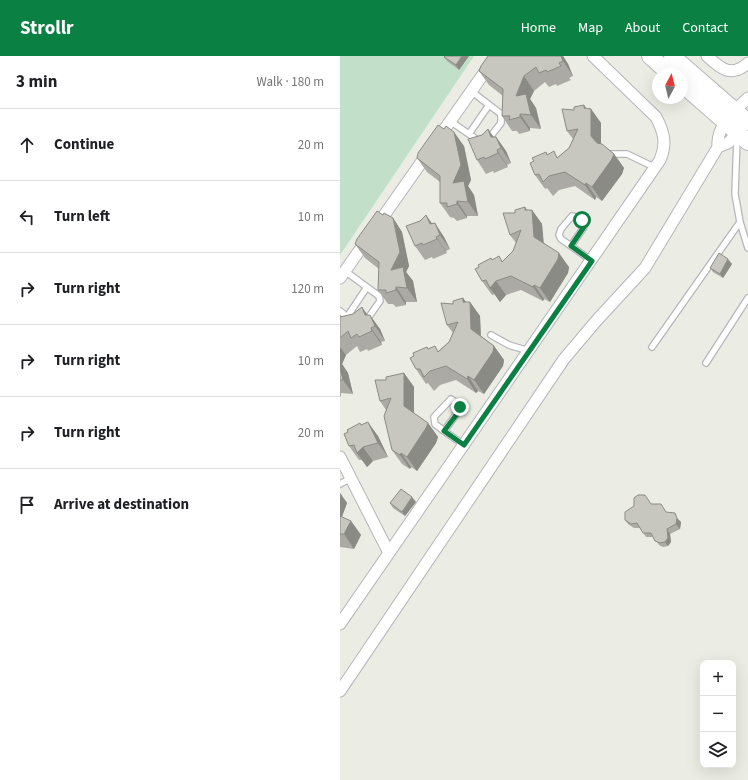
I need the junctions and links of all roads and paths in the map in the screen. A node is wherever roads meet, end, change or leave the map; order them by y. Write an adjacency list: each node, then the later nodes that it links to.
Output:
1 (496, 56): 9 (street)
2 (593, 56): 18 (street)
3 (650, 56): 7 (main road)
4 (672, 56): 12 (main road)
5 (707, 56): 6 (street)
6 (748, 63)
7 (663, 68)
8 (688, 88): 12 (main road)
9 (471, 91): 11 (lane); 13 (street)
10 (748, 98): 12 (street)
11 (489, 105): 15 (lane); 15 (lane)
12 (730, 116): 14 (main road); 16 (street)
13 (450, 121): 15 (lane); 23 (street)
14 (746, 128): 16 (street); 19 (lane)
15 (469, 134)
16 (718, 147): 39 (street)
17 (608, 154): 18 (lane)
18 (656, 168): 22 (street)
19 (740, 222): 21 (lane); 29 (lane)
20 (571, 246): 20 (lane); 22 (lane)
21 (748, 248)
22 (592, 261): 30 (street)
23 (343, 275): 24 (lane)
24 (367, 287): 27 (lane); 27 (lane)
25 (747, 303): 31 (lane)
26 (340, 312): 27 (lane)
27 (347, 317)
28 (491, 335): 30 (lane)
29 (652, 347)
30 (529, 351): 33 (street)
31 (706, 363)
32 (444, 431): 32 (lane); 33 (lane)
33 (464, 445): 37 (street)
34 (341, 462): 35 (street)
35 (351, 478): 36 (lane); 37 (street)
36 (340, 484)
37 (389, 552): 38 (street)
38 (340, 624)
39 (340, 691)

